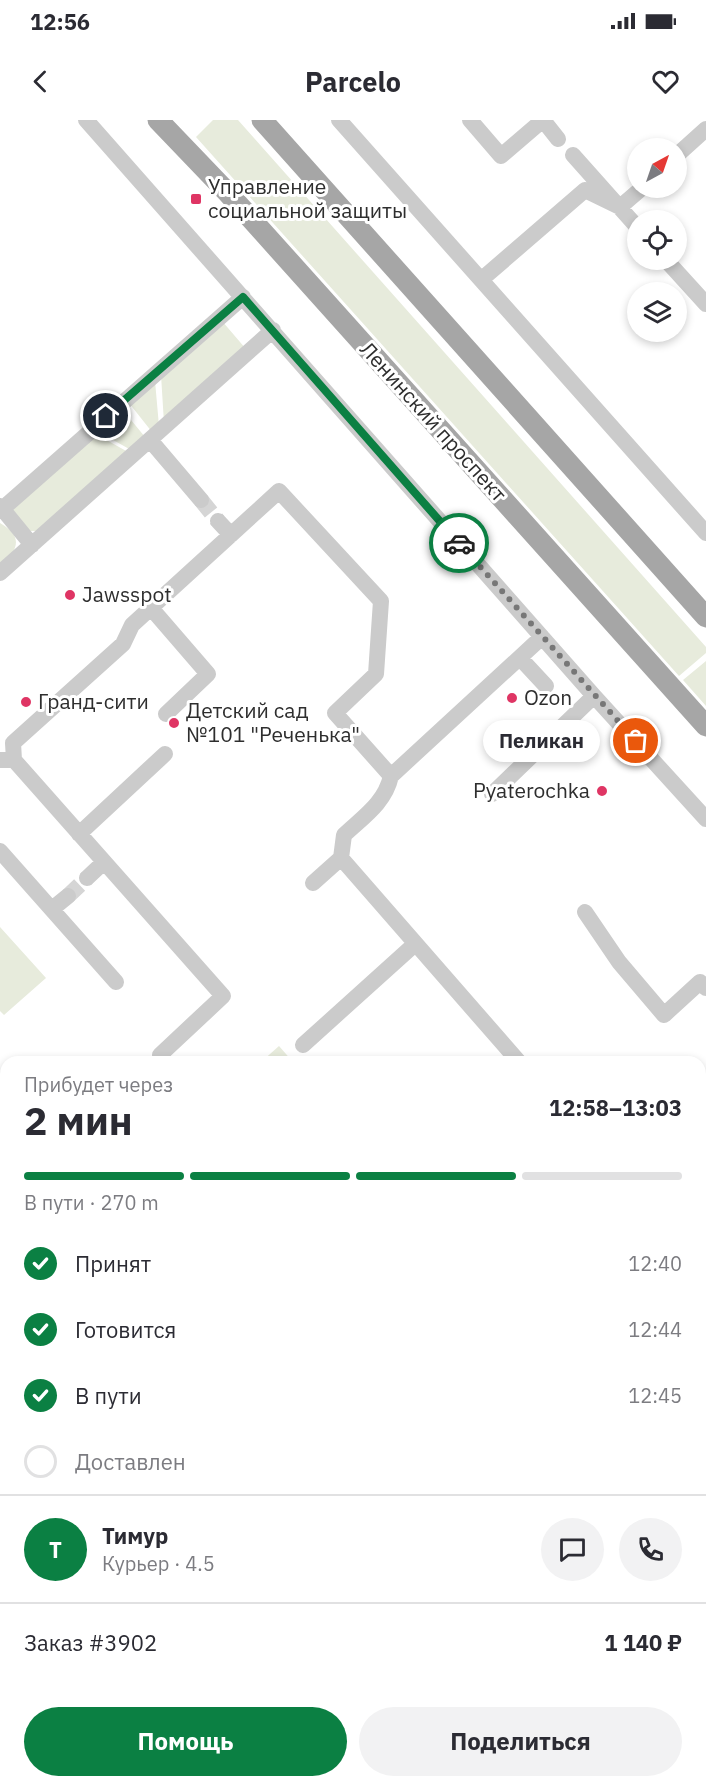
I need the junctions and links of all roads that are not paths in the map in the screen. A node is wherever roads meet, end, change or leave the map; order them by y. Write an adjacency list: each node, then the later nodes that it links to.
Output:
1 (86, 120): 16 (street)
2 (158, 120): 34 (main road, Ленинский проспект)
3 (262, 120): 28 (main road)
4 (339, 120): 15 (street)
5 (470, 120): 6 (street)
6 (543, 120): 8 (street)
7 (706, 129): 9 (street)
8 (558, 139)
9 (687, 146)
10 (573, 155): 12 (street)
11 (630, 198): 12 (street)
12 (620, 207): 13 (street); 15 (street)
13 (627, 215)
14 (675, 270): 17 (street)
15 (482, 279): 23 (street)
16 (243, 297): 18 (street); 21 (street)
17 (706, 304)
18 (273, 330): 19 (street); 29 (street)
19 (150, 440): 20 (street); 25 (street)
20 (201, 500)
21 (1, 509): 25 (street)
22 (218, 520): 24 (street)
23 (706, 533)
24 (231, 535): 27 (street); 37 (street)
25 (32, 544): 26 (street)
26 (0, 573)
27 (151, 608): 33 (street); 36 (street)
28 (706, 617)
29 (542, 637): 30 (street); 32 (street)
30 (520, 658): 31 (street); 37 (street)
31 (546, 686)
32 (594, 696): 38 (street); 39 (street)
33 (166, 714)
34 (706, 726)
35 (165, 754): 40 (street)
36 (7, 760): 40 (street)
37 (391, 776): 42 (street)
38 (492, 794)
39 (706, 819)
40 (79, 834): 43 (street)
41 (0, 851): 47 (street)
42 (341, 858): 45 (street); 49 (street)
43 (104, 862): 44 (street); 53 (street)
44 (87, 878)
45 (312, 883)
46 (68, 896): 47 (street)
47 (52, 909): 50 (street)
48 (585, 912): 51 (street)
49 (415, 944): 52 (street); 54 (street)
50 (116, 982)
51 (706, 988)
52 (303, 1046)
53 (160, 1055)
54 (509, 1056)

